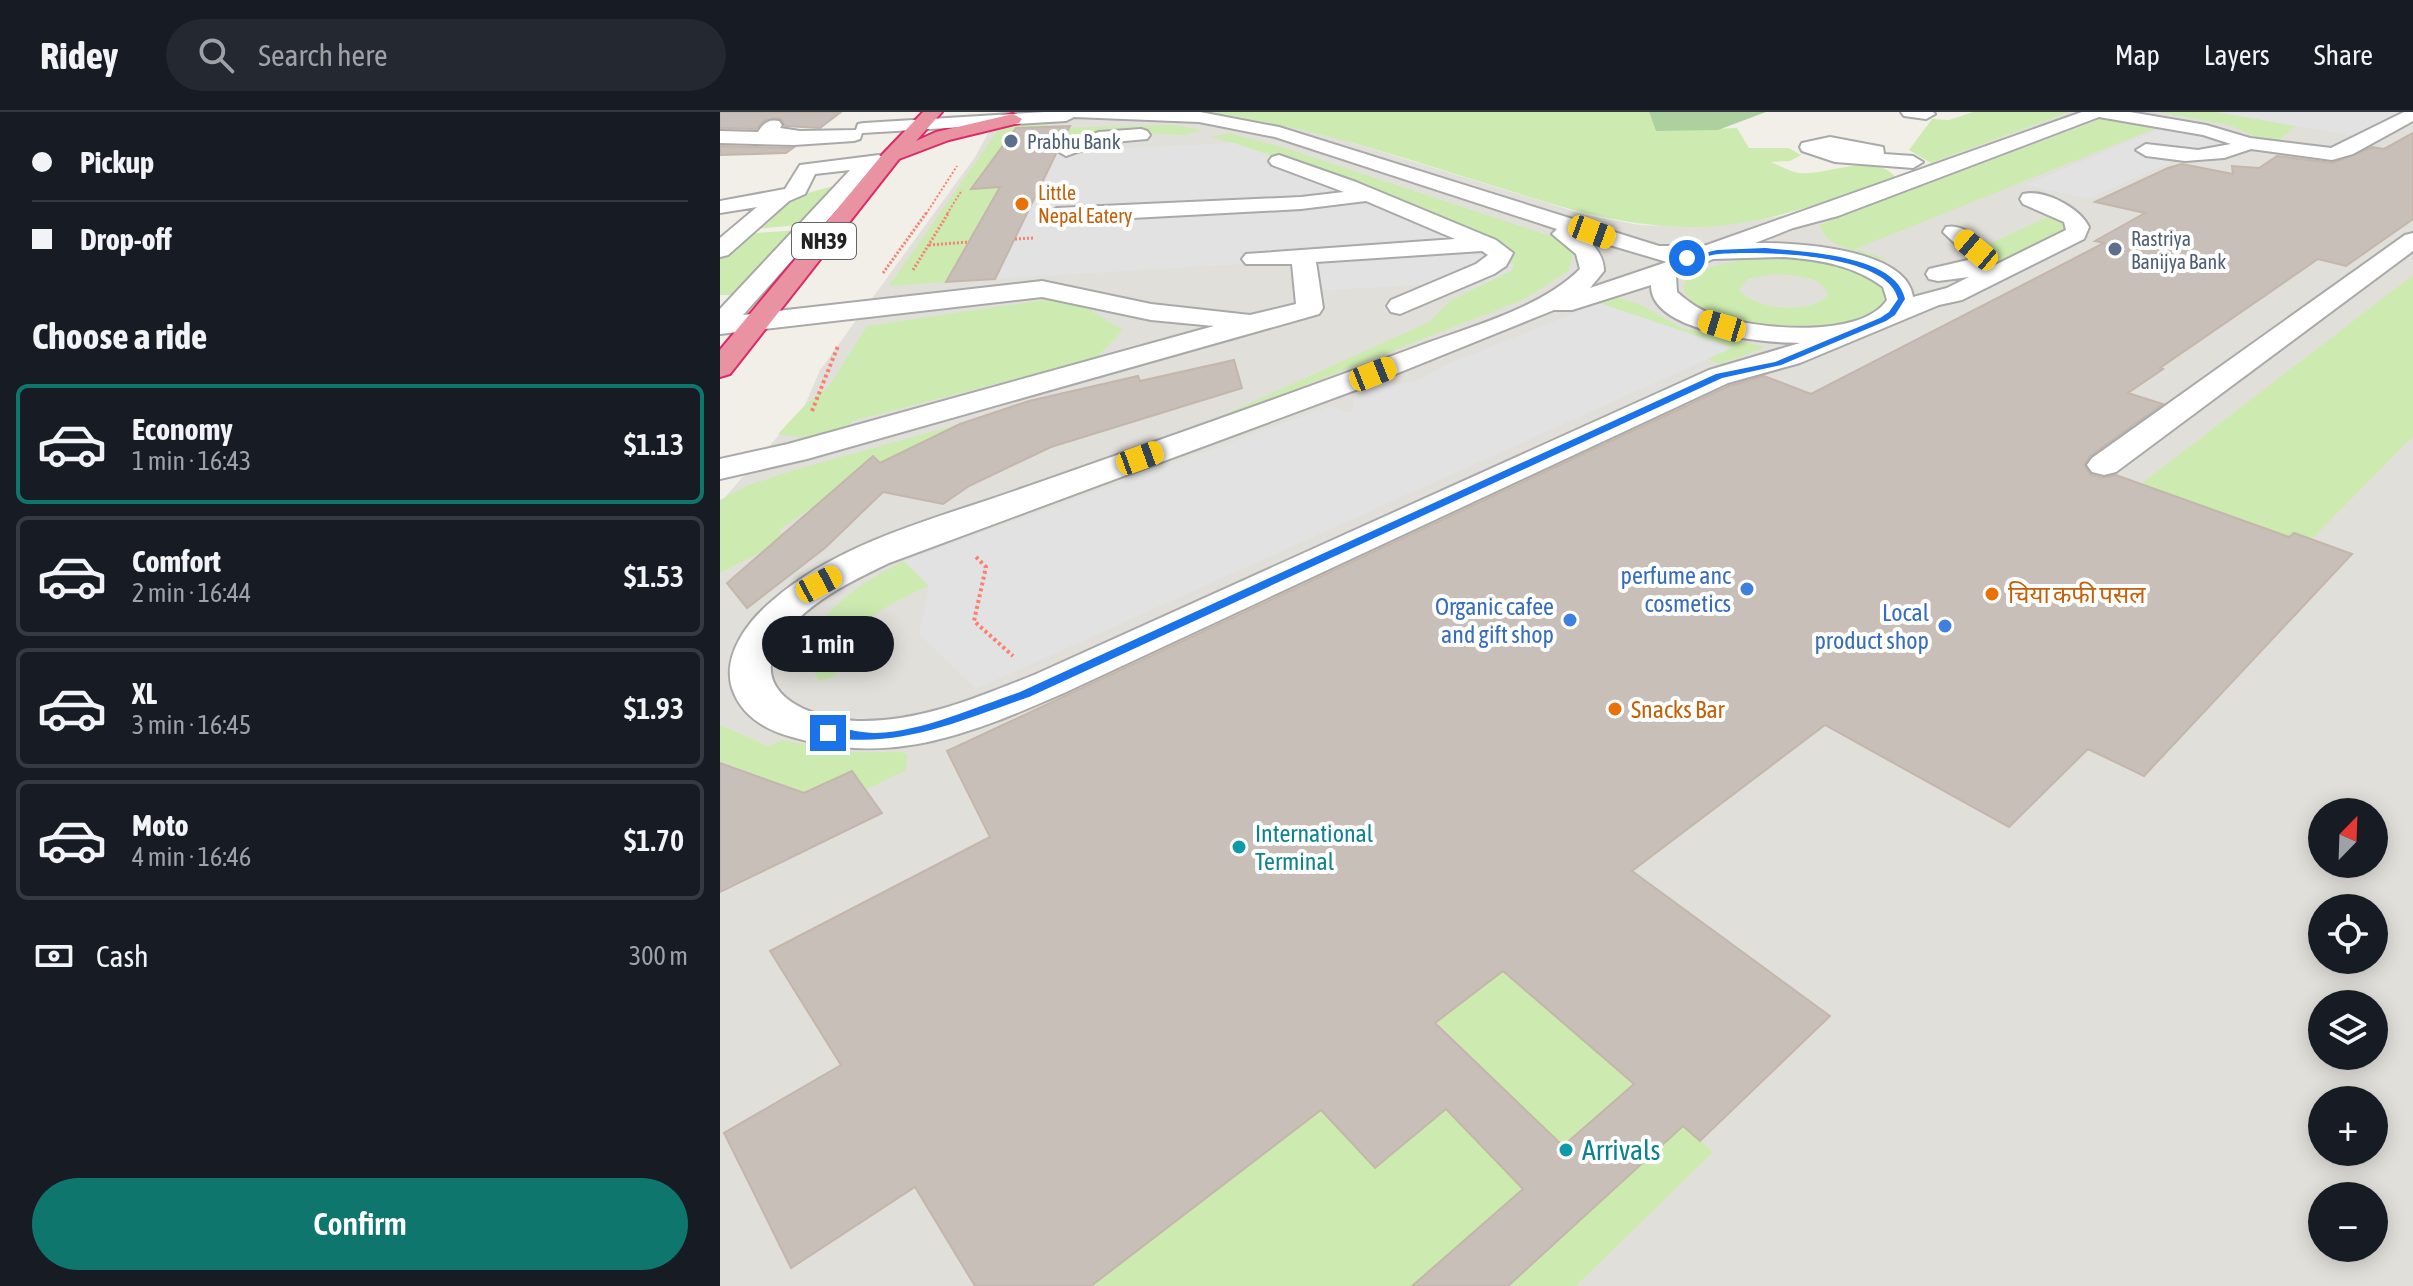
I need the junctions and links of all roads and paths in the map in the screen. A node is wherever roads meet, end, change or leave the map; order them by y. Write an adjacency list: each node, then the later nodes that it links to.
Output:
1 (880, 112): 8 (street)
2 (2098, 112): 13 (street); 25 (street)
3 (1073, 114): 5 (street); 28 (street)
4 (2413, 114): 13 (street)
5 (1010, 115): 6 (street); 17 (highway)
6 (928, 119): 8 (street); 17 (highway, NH39)
7 (773, 125): 11 (street)
8 (859, 132): 11 (street); 19 (street)
9 (1831, 132): 18 (street)
10 (720, 137): 11 (street)
11 (812, 137)
12 (1169, 137): 14 (street)
13 (2248, 143): 15 (street)
14 (1066, 150)
15 (2146, 150)
16 (1264, 156): 33 (street)
17 (878, 162): 19 (street); 44 (highway, NH39); 47 (street)
18 (1913, 162)
19 (807, 169): 21 (street)
20 (962, 190): 32 (path)
21 (781, 197): 24 (street); 34 (street)
22 (2031, 199): 46 (street)
23 (1365, 201): 26 (street)
24 (720, 207)
25 (1830, 211): 27 (street); 38 (street)
26 (1057, 215)
27 (1785, 223): 28 (street); 35 (street)
28 (1571, 230): 35 (street); 40 (street); 43 (street)
29 (1954, 232): 39 (street)
30 (2413, 240): 49 (street)
31 (969, 242): 32 (path)
32 (928, 245): 41 (path)
33 (1488, 245): 36 (street); 42 (street)
34 (720, 250)
35 (1717, 252): 38 (street); 40 (street)
36 (1303, 256): 37 (street); 45 (street)
37 (1254, 259)
38 (1843, 259): 39 (street)
39 (1868, 267): 46 (street)
40 (1664, 273): 43 (street); 46 (street)
41 (896, 305): 44 (street); 45 (street)
42 (1400, 306)
43 (1505, 322): 46 (street)
44 (758, 323): 47 (street); 48 (highway, NH39)
45 (1252, 323): 50 (street)
46 (1870, 324)
47 (720, 326)
48 (720, 368)
49 (2104, 465)
50 (720, 469)
51 (975, 556): 52 (path)
52 (1018, 661)

